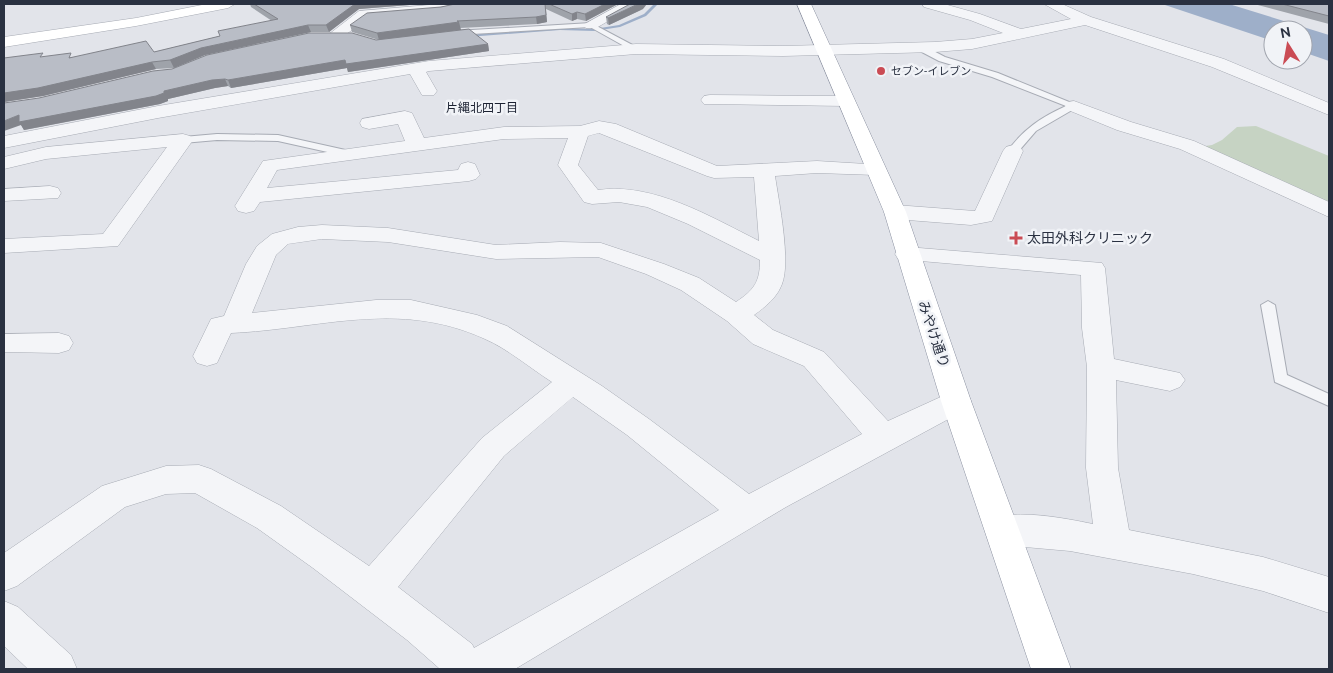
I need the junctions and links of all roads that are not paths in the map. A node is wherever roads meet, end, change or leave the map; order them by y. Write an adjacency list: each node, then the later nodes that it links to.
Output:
1 (228, 4): 14 (main road)
2 (459, 4): 13 (street)
3 (631, 4): 10 (street)
4 (804, 4): 17 (main road, みやけ通り)
5 (929, 4): 8 (street)
6 (964, 4): 8 (street)
7 (1051, 4): 9 (street)
8 (950, 10): 11 (street)
9 (1086, 20): 11 (street); 23 (street)
10 (591, 25): 12 (lane); 16 (lane)
11 (1017, 33): 15 (street)
12 (448, 34)
13 (335, 36)
14 (4, 42)
15 (921, 48): 17 (street); 22 (lane)
16 (636, 49): 17 (street); 18 (street)
17 (825, 51): 21 (main road, みやけ通り)
18 (415, 68): 19 (street); 27 (street)
19 (428, 91)
20 (710, 100): 21 (street)
21 (846, 101): 33 (main road, みやけ通り)
22 (1074, 106): 29 (lane); 37 (street)
23 (1329, 110)
24 (369, 123): 28 (street)
25 (580, 132): 28 (street); 34 (street); 41 (street)
26 (183, 140): 30 (lane); 31 (street); 39 (street)
27 (8, 141): 31 (street)
28 (416, 145): 30 (street)
29 (1013, 150): 38 (street)
30 (350, 154): 32 (street)
31 (4, 163)
32 (468, 168)
33 (876, 169): 34 (street); 38 (main road, みやけ通り)
34 (764, 170): 41 (street)
35 (50, 193): 36 (street)
36 (4, 195)
37 (1329, 210)
38 (895, 212): 40 (main road, みやけ通り)
39 (7, 248)
40 (907, 254): 48 (street); 52 (main road, みやけ通り)
41 (772, 256): 43 (street)
42 (1268, 305): 51 (lane)
43 (736, 315): 44 (street); 53 (street)
44 (234, 324): 47 (street); 50 (street)
45 (4, 343): 46 (street)
46 (58, 343)
47 (207, 356)
48 (1102, 367): 49 (street); 56 (street)
49 (1170, 380)
50 (572, 382): 54 (street); 58 (street)
51 (1329, 400)
52 (956, 401): 53 (street); 55 (main road, みやけ通り)
53 (883, 437): 54 (street)
54 (747, 512): 63 (street)
55 (1003, 530): 56 (street); 64 (main road, みやけ通り)
56 (1113, 543): 59 (street)
57 (4, 574): 58 (street)
58 (372, 591): 62 (street)
59 (1329, 595)
60 (4, 620): 61 (street)
61 (57, 669)
62 (462, 669)
63 (476, 669)
64 (1051, 669)

